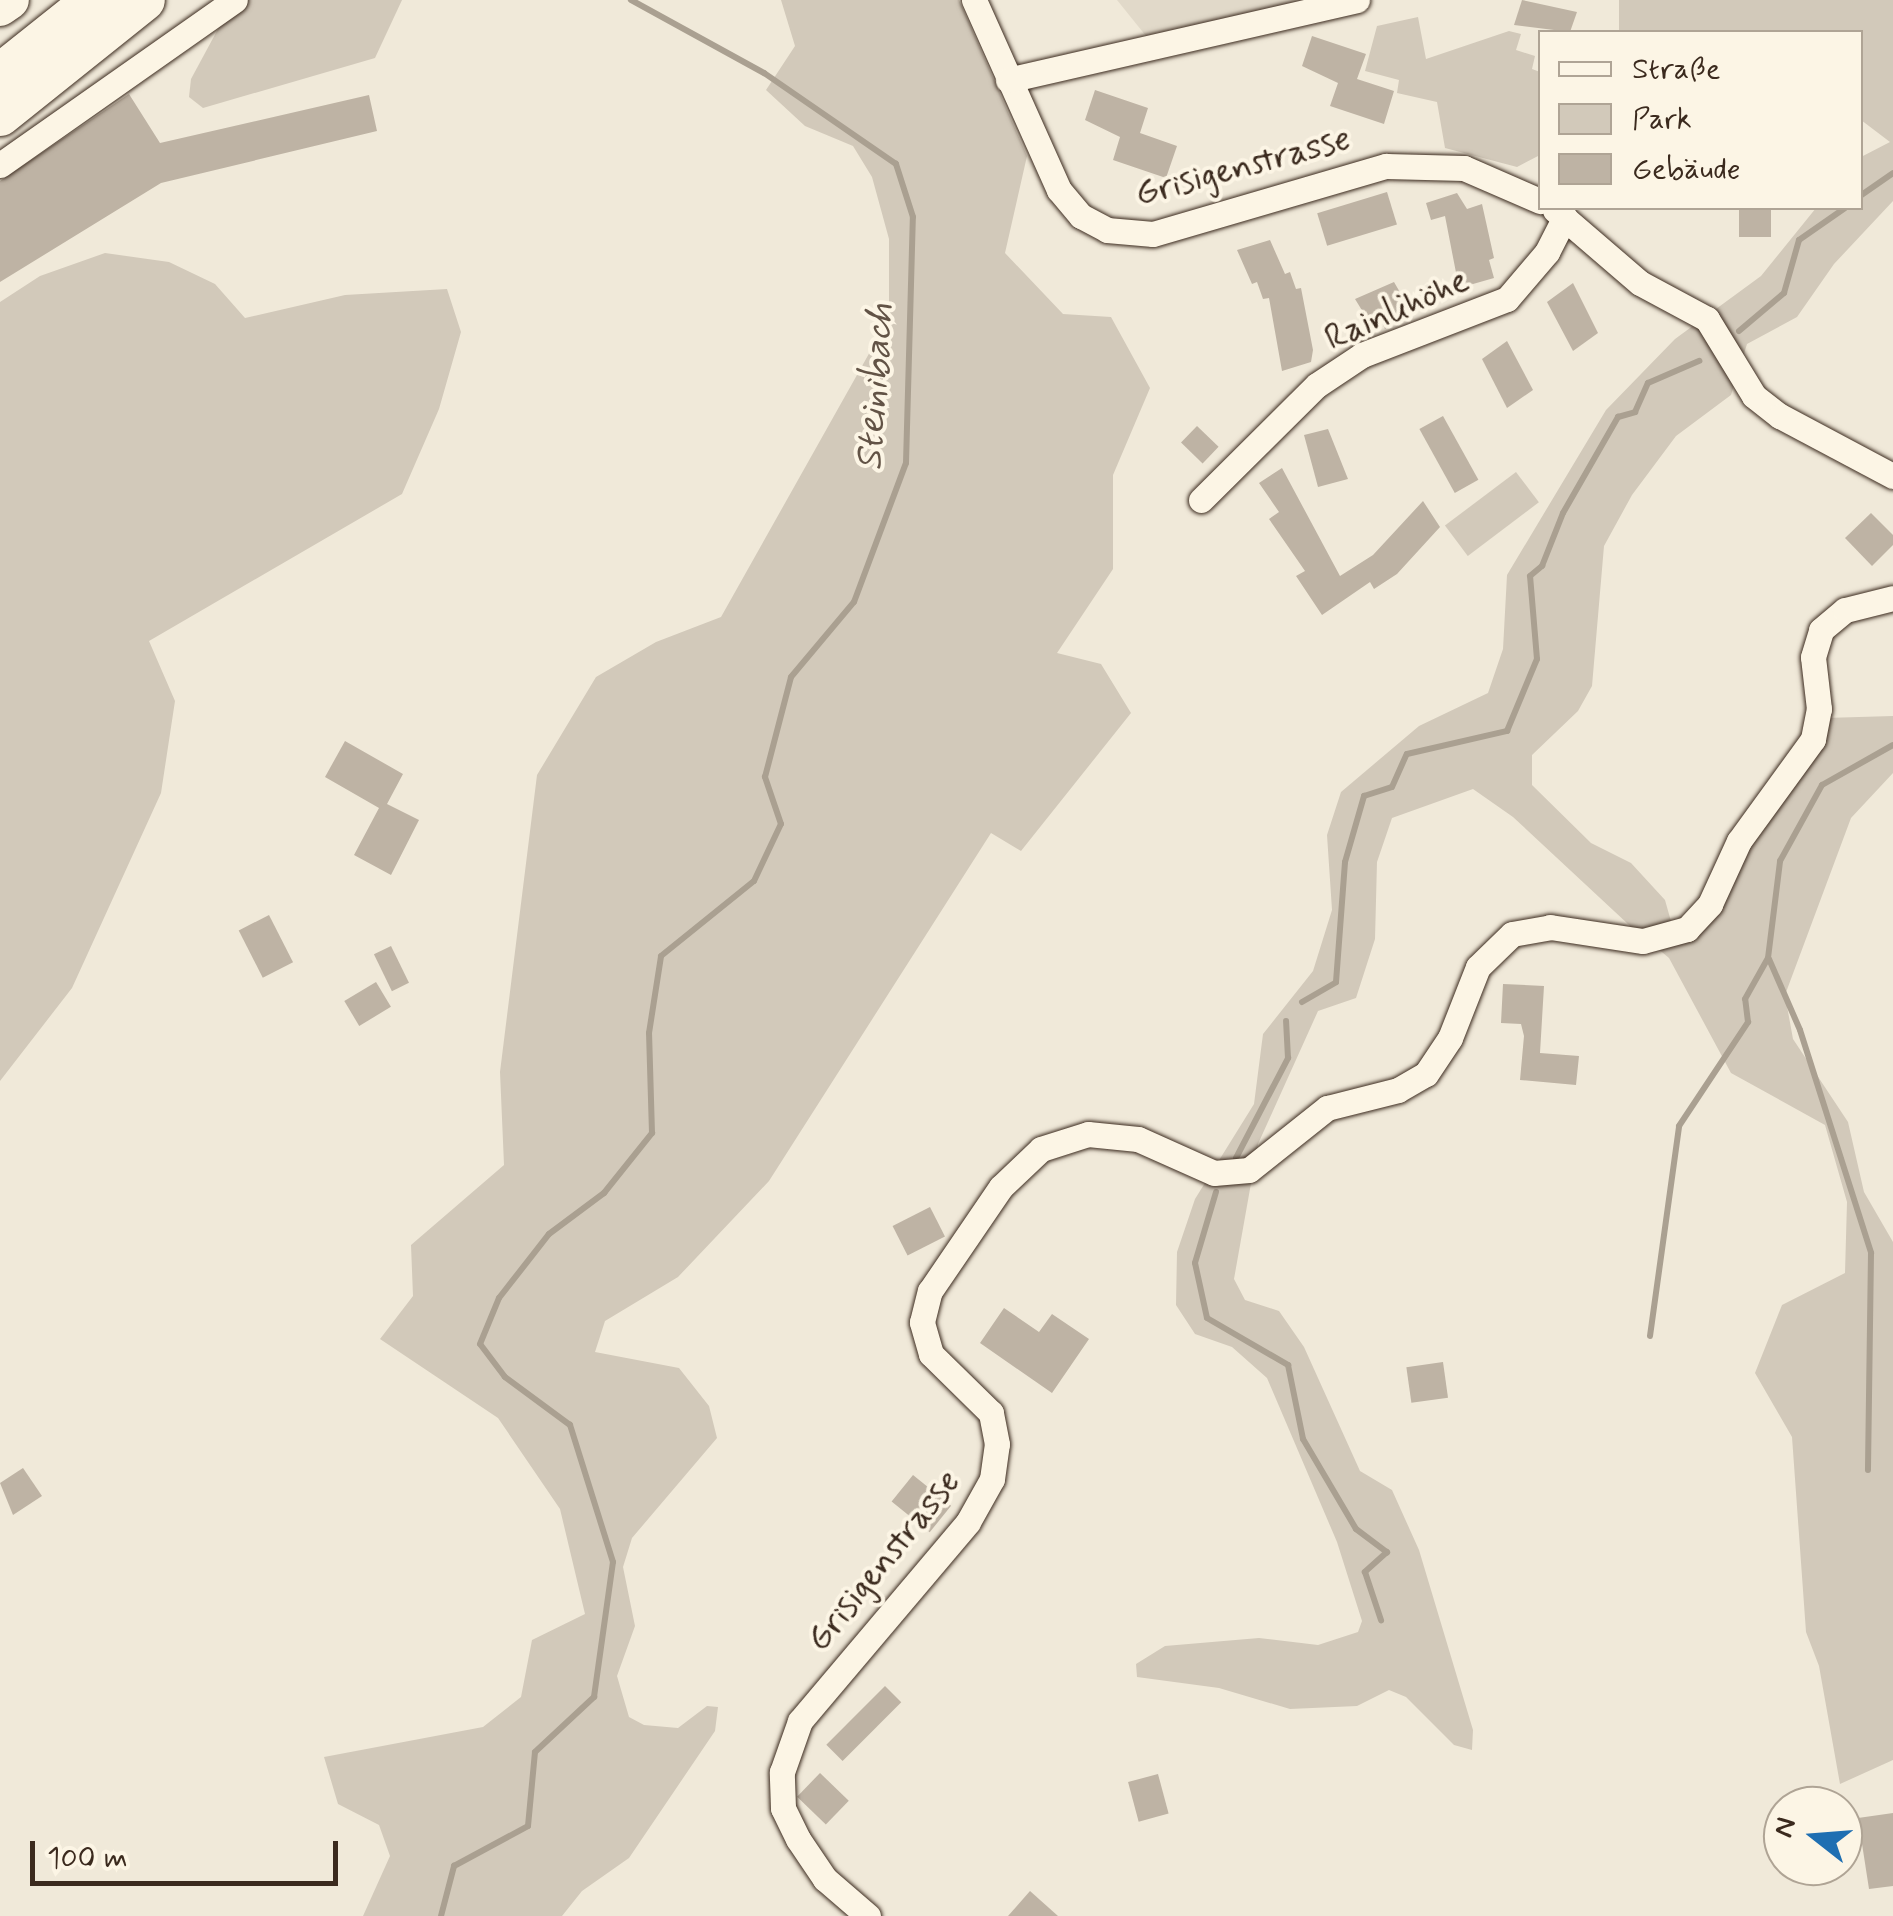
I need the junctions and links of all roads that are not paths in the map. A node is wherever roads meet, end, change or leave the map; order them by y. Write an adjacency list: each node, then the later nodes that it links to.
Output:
1 (10, 0): 7 (main road)
2 (94, 0): 8 (highway)
3 (144, 0): 10 (highway)
4 (235, 0): 11 (street)
5 (974, 0): 9 (street, Grisigenstrasse)
6 (1357, 0): 9 (street)
7 (0, 7)
8 (2, 72)
9 (1008, 80): 12 (street, Grisigenstrasse)
10 (0, 115)
11 (0, 165)
12 (1538, 200)
13 (1558, 212): 14 (street); 15 (street, Rainlihöhe)
14 (1893, 476)
15 (1200, 500)
16 (1893, 598): 17 (street, Grisigenstrasse)
17 (868, 1916)

